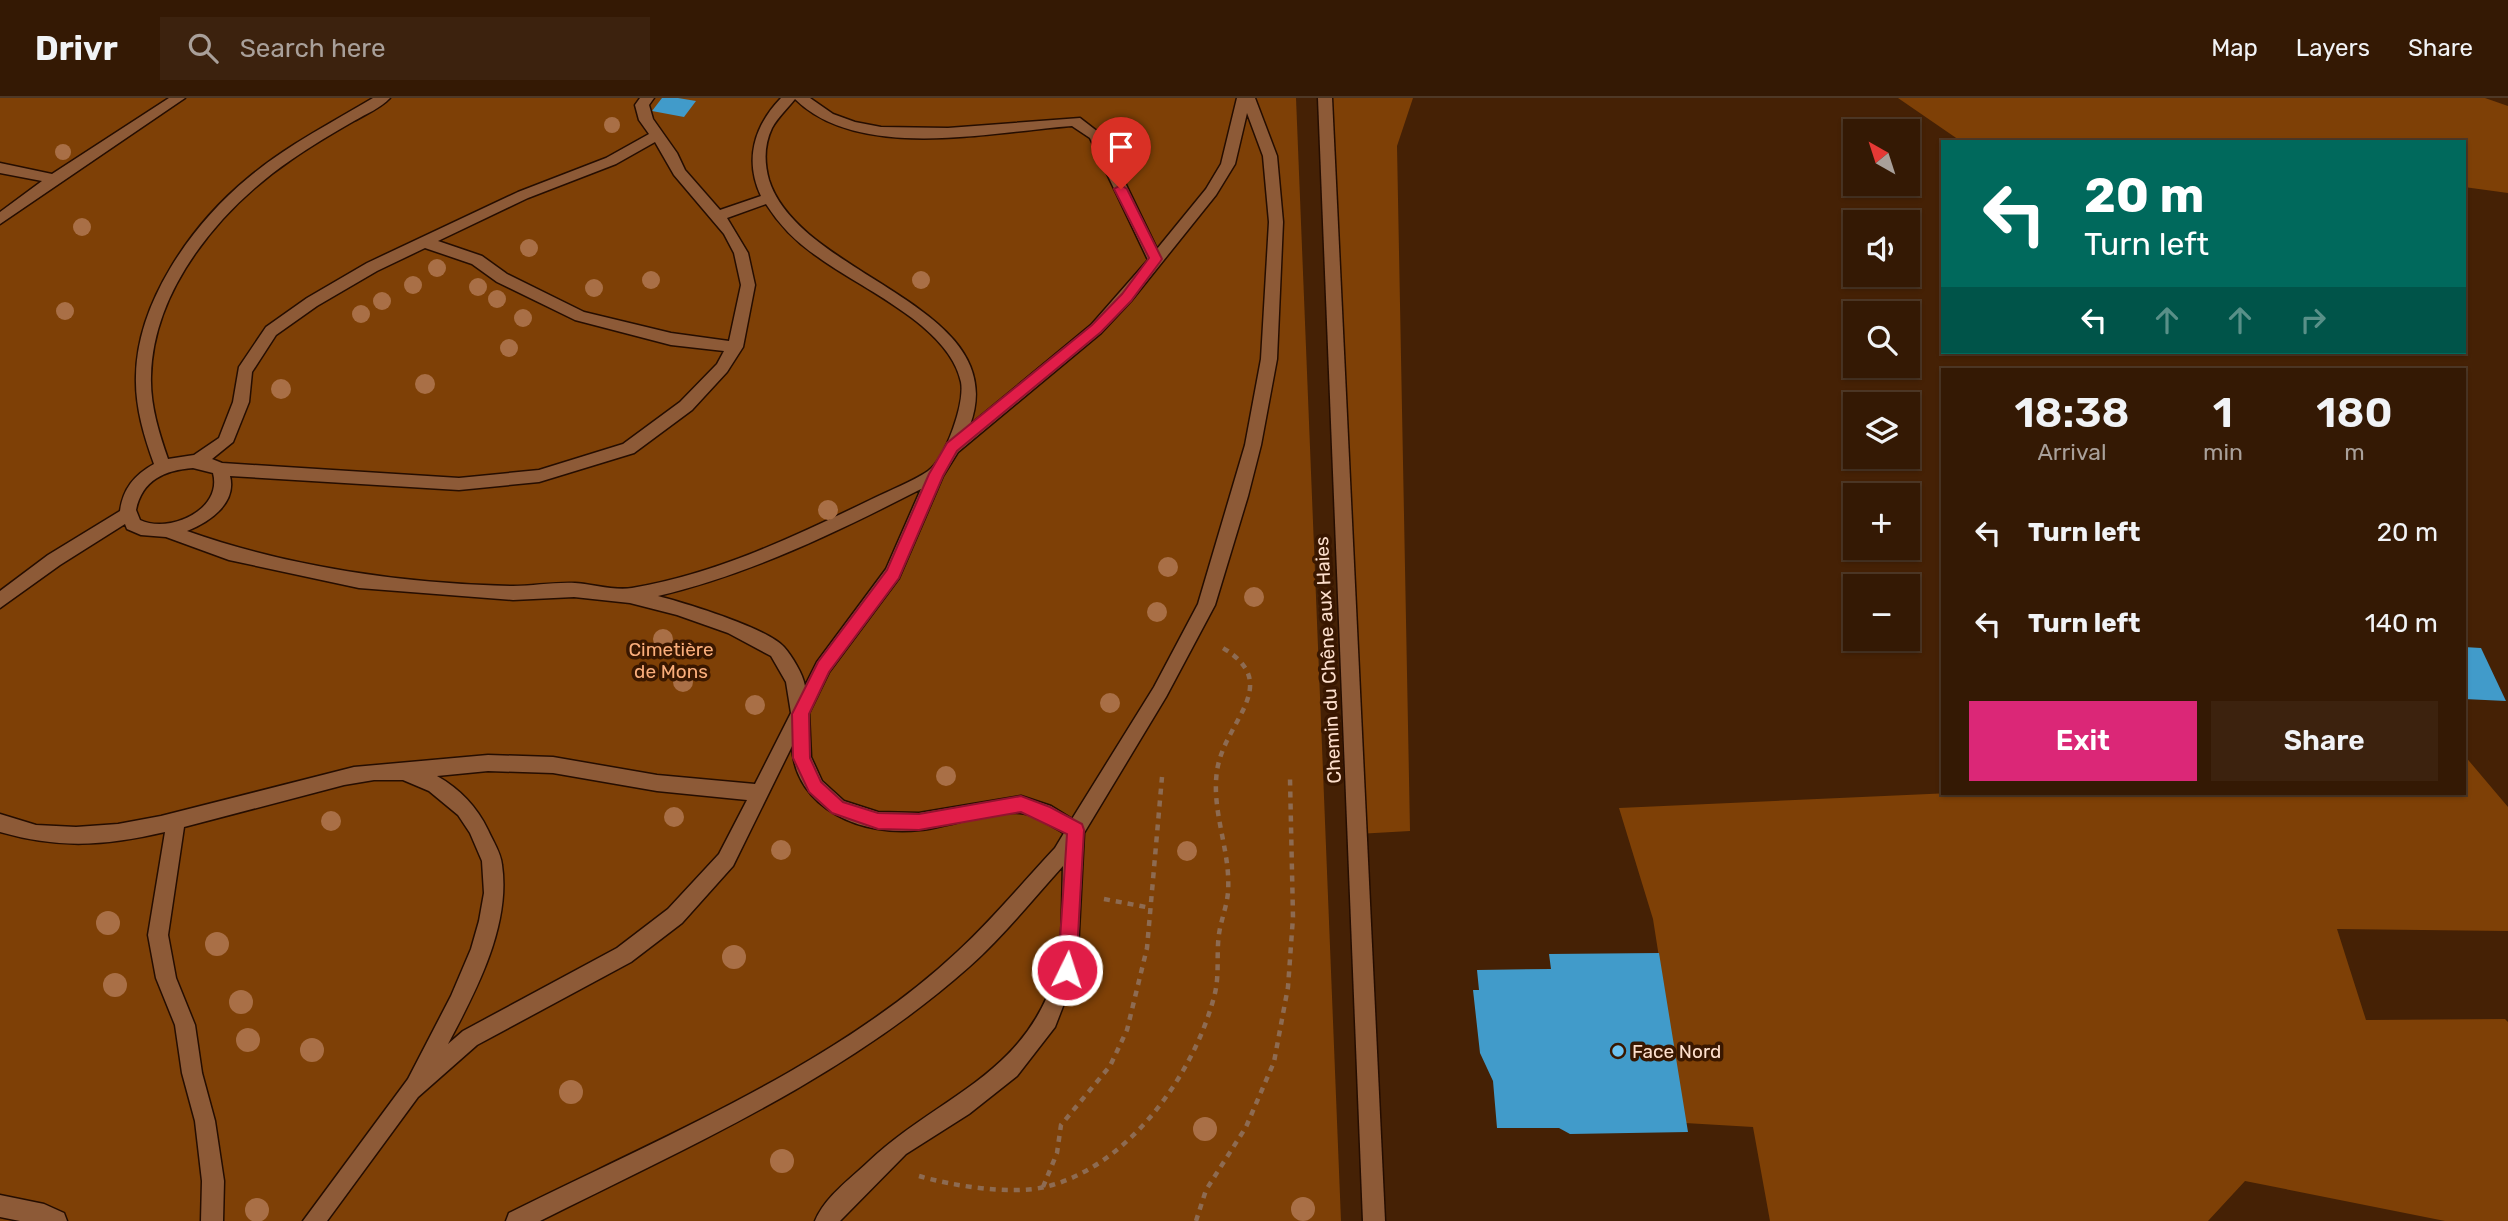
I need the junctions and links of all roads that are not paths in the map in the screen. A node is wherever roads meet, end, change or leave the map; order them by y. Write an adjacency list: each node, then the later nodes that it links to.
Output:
1 (178, 98): 10 (street)
2 (383, 98): 19 (street)
3 (647, 98): 8 (street)
4 (789, 98): 11 (street)
5 (801, 98): 15 (street)
6 (1246, 98): 15 (street); 31 (street)
7 (1325, 98): 39 (street, Chemin du Chêne aux Haies)
8 (658, 135): 12 (street); 14 (street)
9 (0, 168): 10 (street)
10 (54, 179): 13 (street)
11 (770, 198): 12 (street); 17 (street)
12 (718, 216): 16 (street)
13 (0, 219)
14 (427, 243): 16 (street); 18 (street)
15 (1156, 259): 17 (street)
16 (736, 347): 20 (street)
17 (952, 447): 21 (street)
18 (199, 460): 19 (street); 20 (street)
19 (163, 468): 22 (street)
20 (220, 469): 23 (street)
21 (936, 474): 24 (street); 26 (street)
22 (128, 514): 23 (street); 25 (street)
23 (168, 531): 24 (street)
24 (629, 596): 26 (street)
25 (0, 601)
26 (800, 714): 28 (street); 31 (street)
27 (404, 772): 28 (street); 29 (street); 32 (street)
28 (761, 793): 32 (street)
29 (176, 821): 30 (street); 35 (street)
30 (0, 823)
31 (1076, 830): 37 (street); 38 (street)
32 (411, 1090): 36 (street)
33 (0, 1206): 34 (street)
34 (57, 1221)
35 (212, 1221)
36 (314, 1221)
37 (517, 1221)
38 (826, 1221)
39 (1374, 1221)

